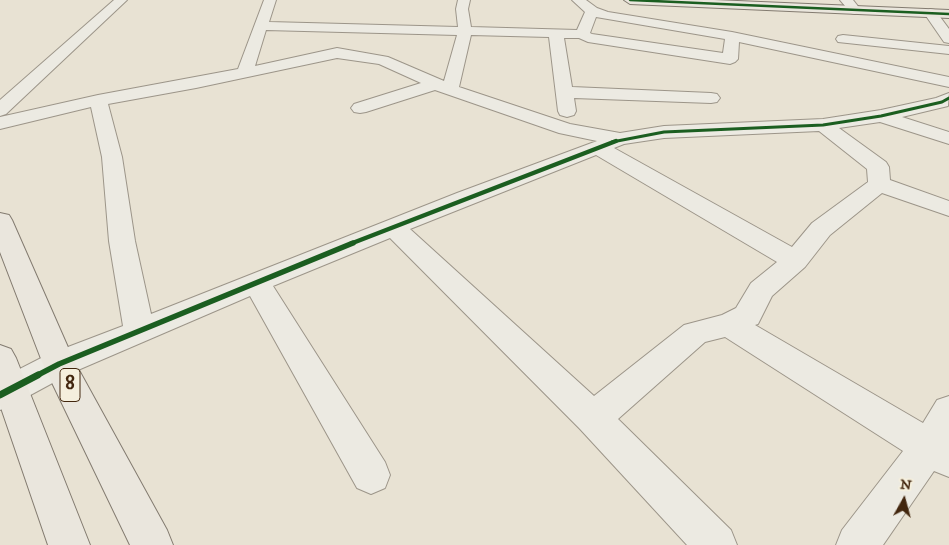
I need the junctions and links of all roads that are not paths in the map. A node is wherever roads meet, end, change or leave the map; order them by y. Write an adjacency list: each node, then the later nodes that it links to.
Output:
1 (121, 0): 30 (street)
2 (270, 0): 13 (street)
3 (464, 0): 14 (street)
4 (578, 0): 9 (street)
5 (630, 0): 6 (main road)
6 (714, 2): 7 (main road)
7 (782, 3): 8 (main road)
8 (850, 5): 10 (main road)
9 (592, 11): 12 (street); 16 (street)
10 (930, 13): 11 (main road); 19 (street)
11 (949, 14)
12 (657, 24): 17 (street); 20 (street)
13 (260, 26): 14 (street); 22 (street)
14 (465, 30): 15 (street); 24 (street)
15 (556, 34): 16 (street); 25 (street)
16 (583, 34): 20 (street)
17 (732, 36): 20 (street); 23 (street)
18 (843, 39): 21 (street)
19 (949, 39)
20 (648, 47)
21 (949, 50)
22 (245, 72): 24 (street); 28 (street)
23 (949, 82)
24 (443, 87): 29 (street); 34 (street)
25 (564, 92): 26 (street); 34 (street)
26 (711, 98)
27 (949, 98): 31 (street)
28 (98, 100): 32 (street); 44 (street)
29 (360, 108)
30 (0, 110)
31 (881, 116): 33 (street); 35 (street)
32 (0, 123)
33 (824, 125): 36 (street); 37 (street)
34 (570, 130): 36 (street)
35 (949, 138)
36 (609, 143): 40 (street); 41 (street)
37 (879, 184): 38 (street); 41 (street)
38 (949, 209)
39 (0, 220): 45 (main road, 8)
40 (392, 227): 42 (street); 48 (street)
41 (796, 261): 43 (street)
42 (256, 282): 44 (street); 50 (street)
43 (729, 326): 48 (street); 49 (street)
44 (139, 332): 45 (street)
45 (58, 364): 46 (street); 52 (main road, 8)
46 (4, 381): 51 (main road)
47 (949, 411): 49 (street)
48 (593, 418): 53 (street)
49 (939, 453): 54 (street)
50 (371, 475)
51 (69, 545)
52 (152, 545)
53 (716, 545)
54 (857, 545)

